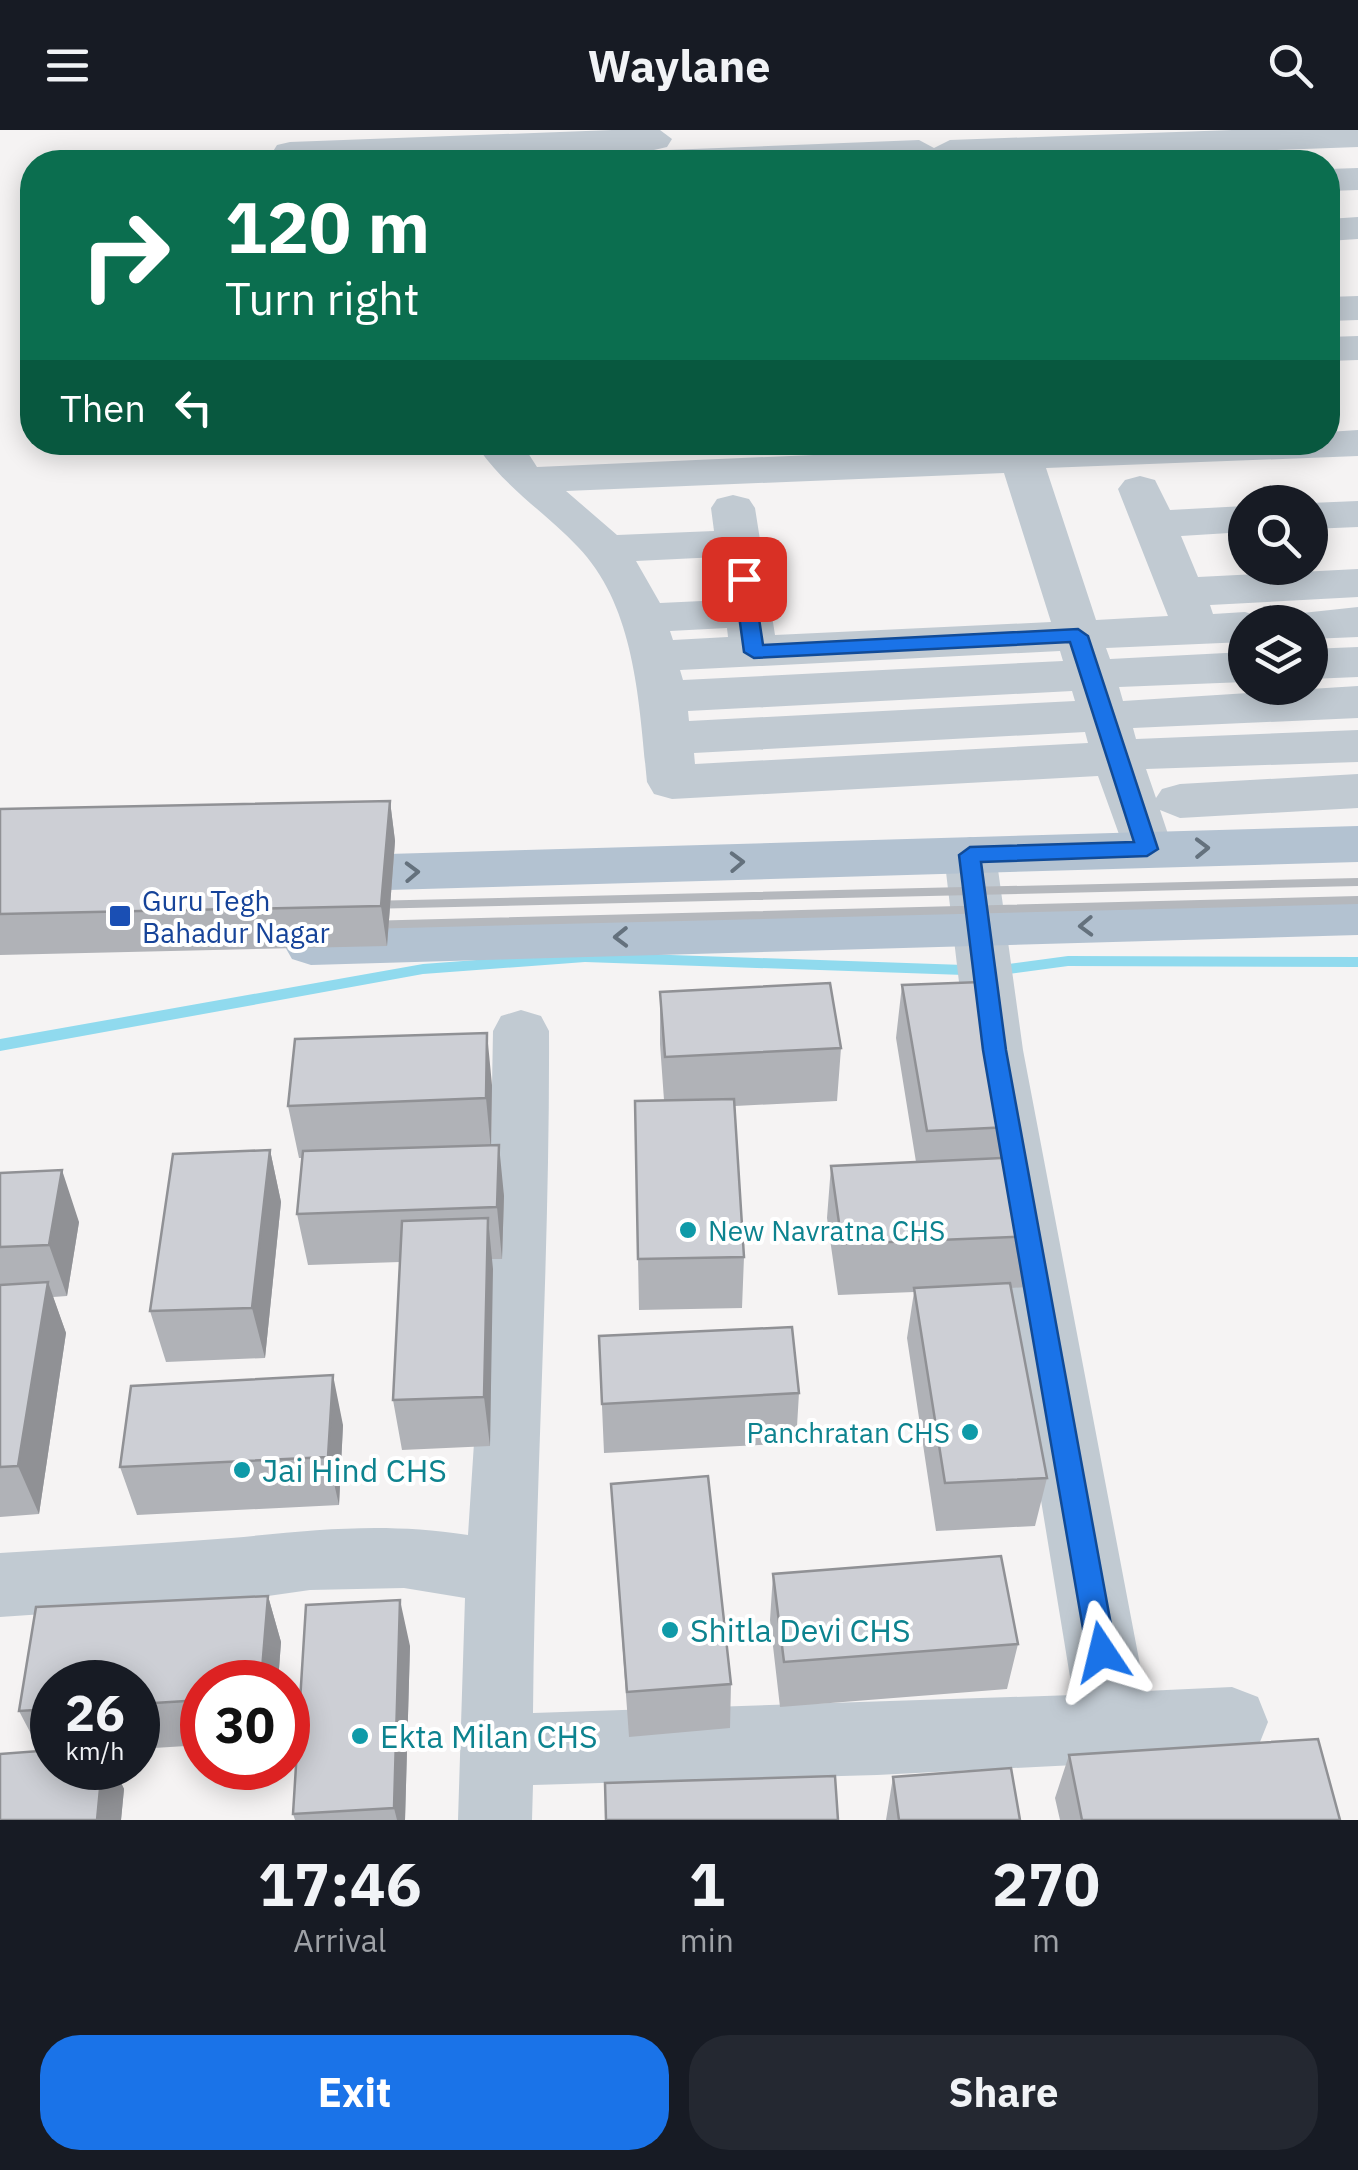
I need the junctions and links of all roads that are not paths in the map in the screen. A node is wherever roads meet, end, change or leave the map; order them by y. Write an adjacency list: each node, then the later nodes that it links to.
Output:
1 (327, 130): 3 (street)
2 (1358, 136): 9 (street)
3 (295, 144): 4 (street)
4 (497, 146): 6 (street)
5 (1108, 146): 7 (street); 8 (street)
6 (651, 148)
7 (926, 149)
8 (1231, 150)
9 (1268, 150)
10 (1324, 455): 14 (street)
11 (509, 457): 13 (street); 18 (street)
12 (1040, 469): 13 (street); 14 (street); 21 (street); 35 (street)
13 (819, 471): 22 (street)
14 (1255, 479): 15 (street); 21 (street)
15 (1358, 480)
16 (1358, 514): 17 (street)
17 (1328, 515)
18 (570, 516): 22 (street); 28 (street)
19 (1358, 550): 26 (street)
20 (1228, 557): 21 (street)
21 (1169, 559): 24 (street); 25 (street); 35 (street)
22 (744, 579): 28 (street); 28 (street); 38 (street)
23 (1358, 583): 27 (street)
24 (1233, 605)
25 (1228, 612)
26 (1328, 631)
27 (1328, 641)
28 (647, 661): 38 (street); 38 (street)
29 (1358, 662): 30 (street)
30 (1328, 663)
31 (1228, 671): 35 (street)
32 (1328, 675): 36 (street)
33 (1228, 677): 35 (street)
34 (1328, 687): 39 (street)
35 (1112, 695): 38 (street); 38 (street); 42 (street)
36 (1358, 702)
37 (1275, 705): 40 (street)
38 (869, 708)
39 (1358, 746)
40 (1180, 801)
41 (1358, 844): 42 (main road, one-way to 41)
42 (1147, 849): 43 (main road)
43 (970, 855): 44 (main road, one-way to 43); 47 (street)
44 (276, 876)
45 (1358, 916): 47 (main road, one-way to 47)
46 (256, 946): 47 (main road, one-way to 46)
47 (984, 958): 52 (street)
48 (521, 1031): 49 (street)
49 (500, 1572): 50 (street); 53 (street)
50 (0, 1585)
51 (1232, 1722): 52 (street)
52 (1115, 1726): 53 (street)
53 (496, 1750): 54 (street)
54 (495, 1820)

